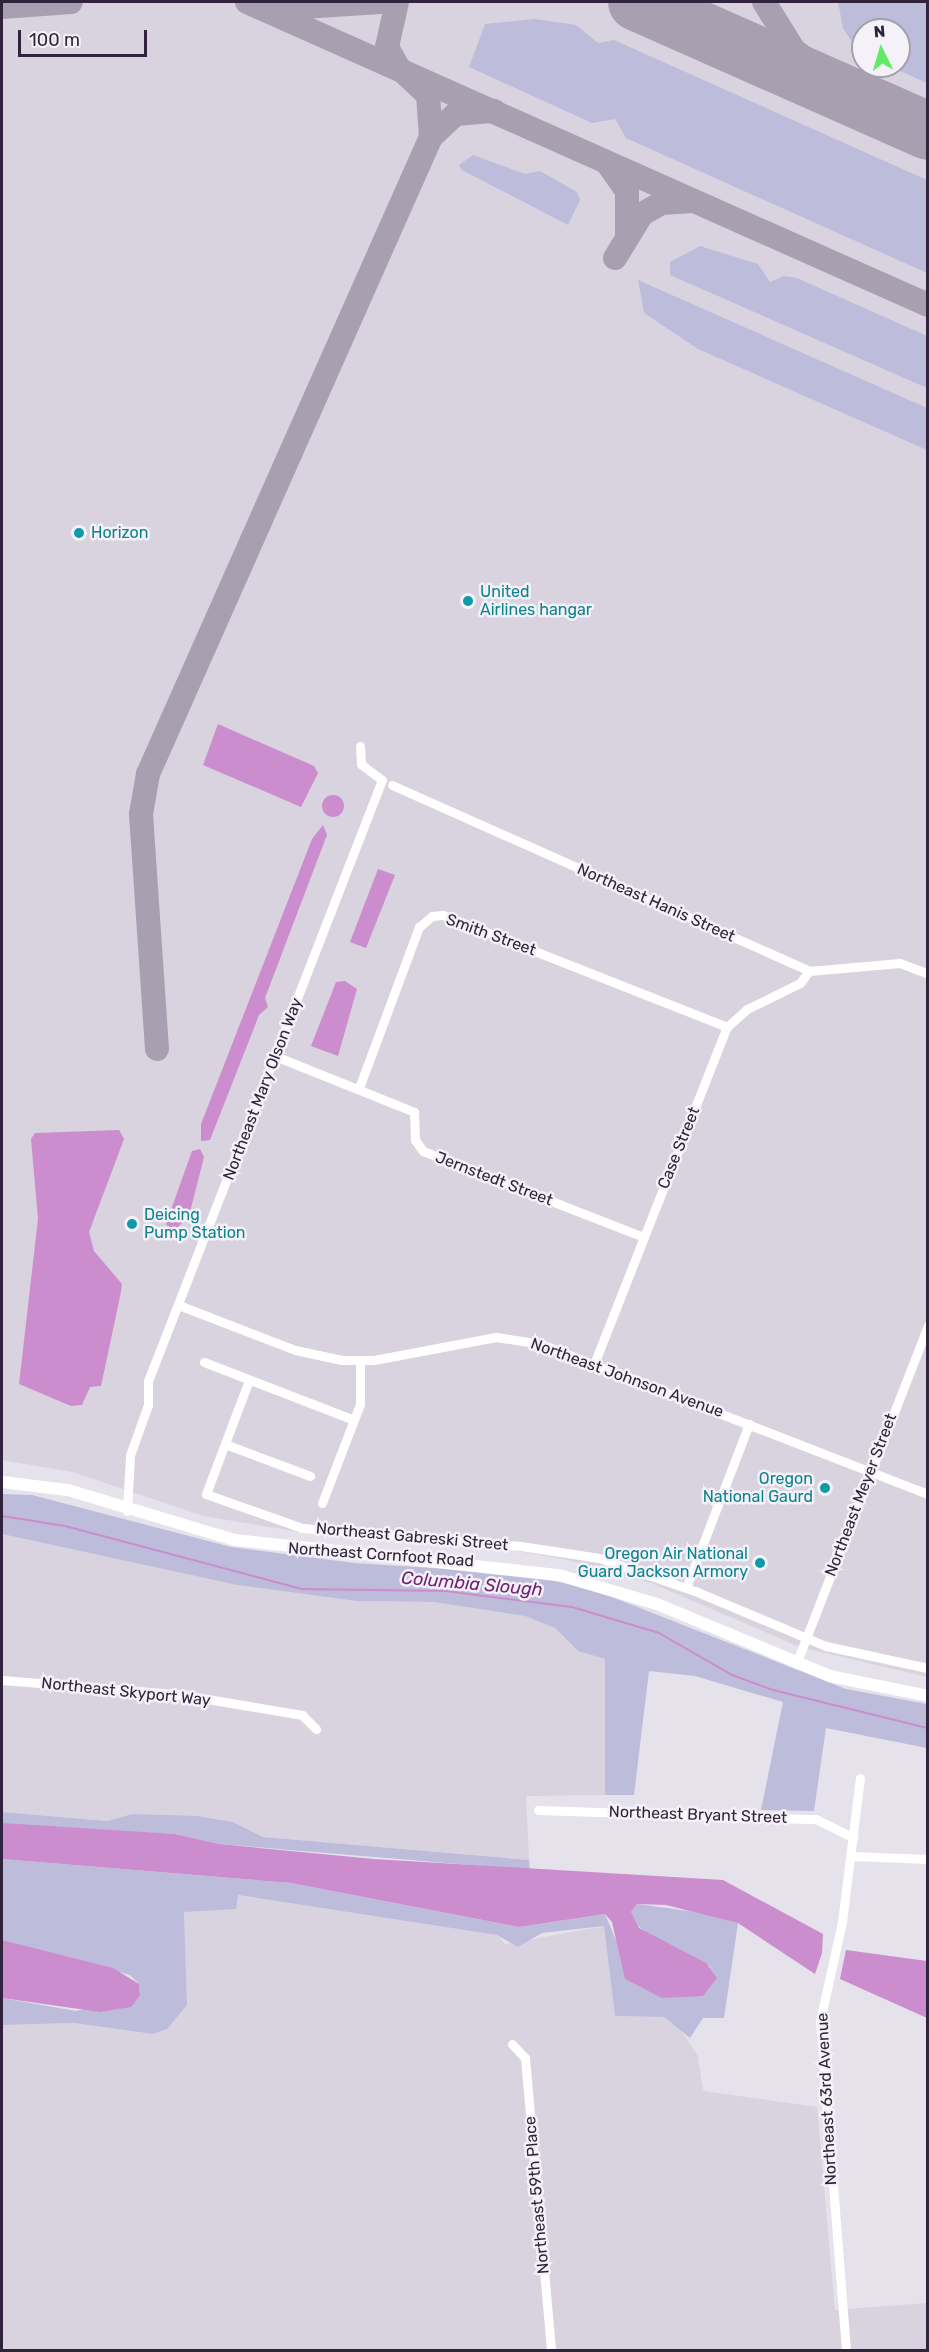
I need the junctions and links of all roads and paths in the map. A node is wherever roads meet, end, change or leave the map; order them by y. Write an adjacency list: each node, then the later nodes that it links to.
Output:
1 (360, 746): 6 (street, Northeast Mary Olson Way)
2 (392, 785): 3 (street, Northeast Hanis Street)
3 (808, 971): 4 (street, Northeast Hanis Street); 5 (street, Case Street)
4 (927, 975)
5 (727, 1027): 7 (street, Smith Street); 8 (street, Case Street)
6 (274, 1056): 7 (street, Jernstedt Street); 9 (street, Northeast Mary Olson Way)
7 (359, 1088): 8 (street, Jernstedt Street)
8 (644, 1237): 13 (street, Case Street)
9 (181, 1306): 11 (street, Northeast Johnson Avenue); 23 (street, Northeast Mary Olson Way)
10 (927, 1325): 18 (street, Northeast Meyer Street)
11 (360, 1361): 13 (street, Northeast Johnson Avenue); 15 (street)
12 (204, 1362): 14 (street)
13 (594, 1364): 16 (street, Northeast Johnson Avenue)
14 (249, 1380): 15 (street); 17 (street)
15 (354, 1420): 22 (street)
16 (749, 1424): 18 (street, Northeast Johnson Avenue); 24 (street)
17 (225, 1444): 19 (street); 24 (street, Northeast Gabreski Street)
18 (870, 1472): 21 (street, Northeast Johnson Avenue); 25 (street, Northeast Meyer Street)
19 (310, 1476)
20 (2, 1482): 23 (street, Northeast Cornfoot Road)
21 (927, 1494)
22 (322, 1503)
23 (127, 1511): 26 (street, Northeast Cornfoot Road)
24 (686, 1588): 25 (street, Northeast Gabreski Street)
25 (805, 1638): 26 (street, Northeast Meyer Street); 27 (street, Northeast Gabreski Street)
26 (796, 1664): 29 (street, Northeast Cornfoot Road)
27 (927, 1668)
28 (2, 1680): 30 (street, Northeast Skyport Way)
29 (927, 1696)
30 (316, 1729)
31 (860, 1778): 33 (street, Northeast 63rd Avenue)
32 (538, 1810): 33 (street, Northeast Bryant Street)
33 (854, 1838): 34 (street, Northeast 63rd Avenue)
34 (851, 1856): 35 (street); 38 (street, Northeast 63rd Avenue)
35 (927, 1859)
36 (512, 2044): 37 (street, Northeast 59th Place)
37 (551, 2350)
38 (846, 2350)

